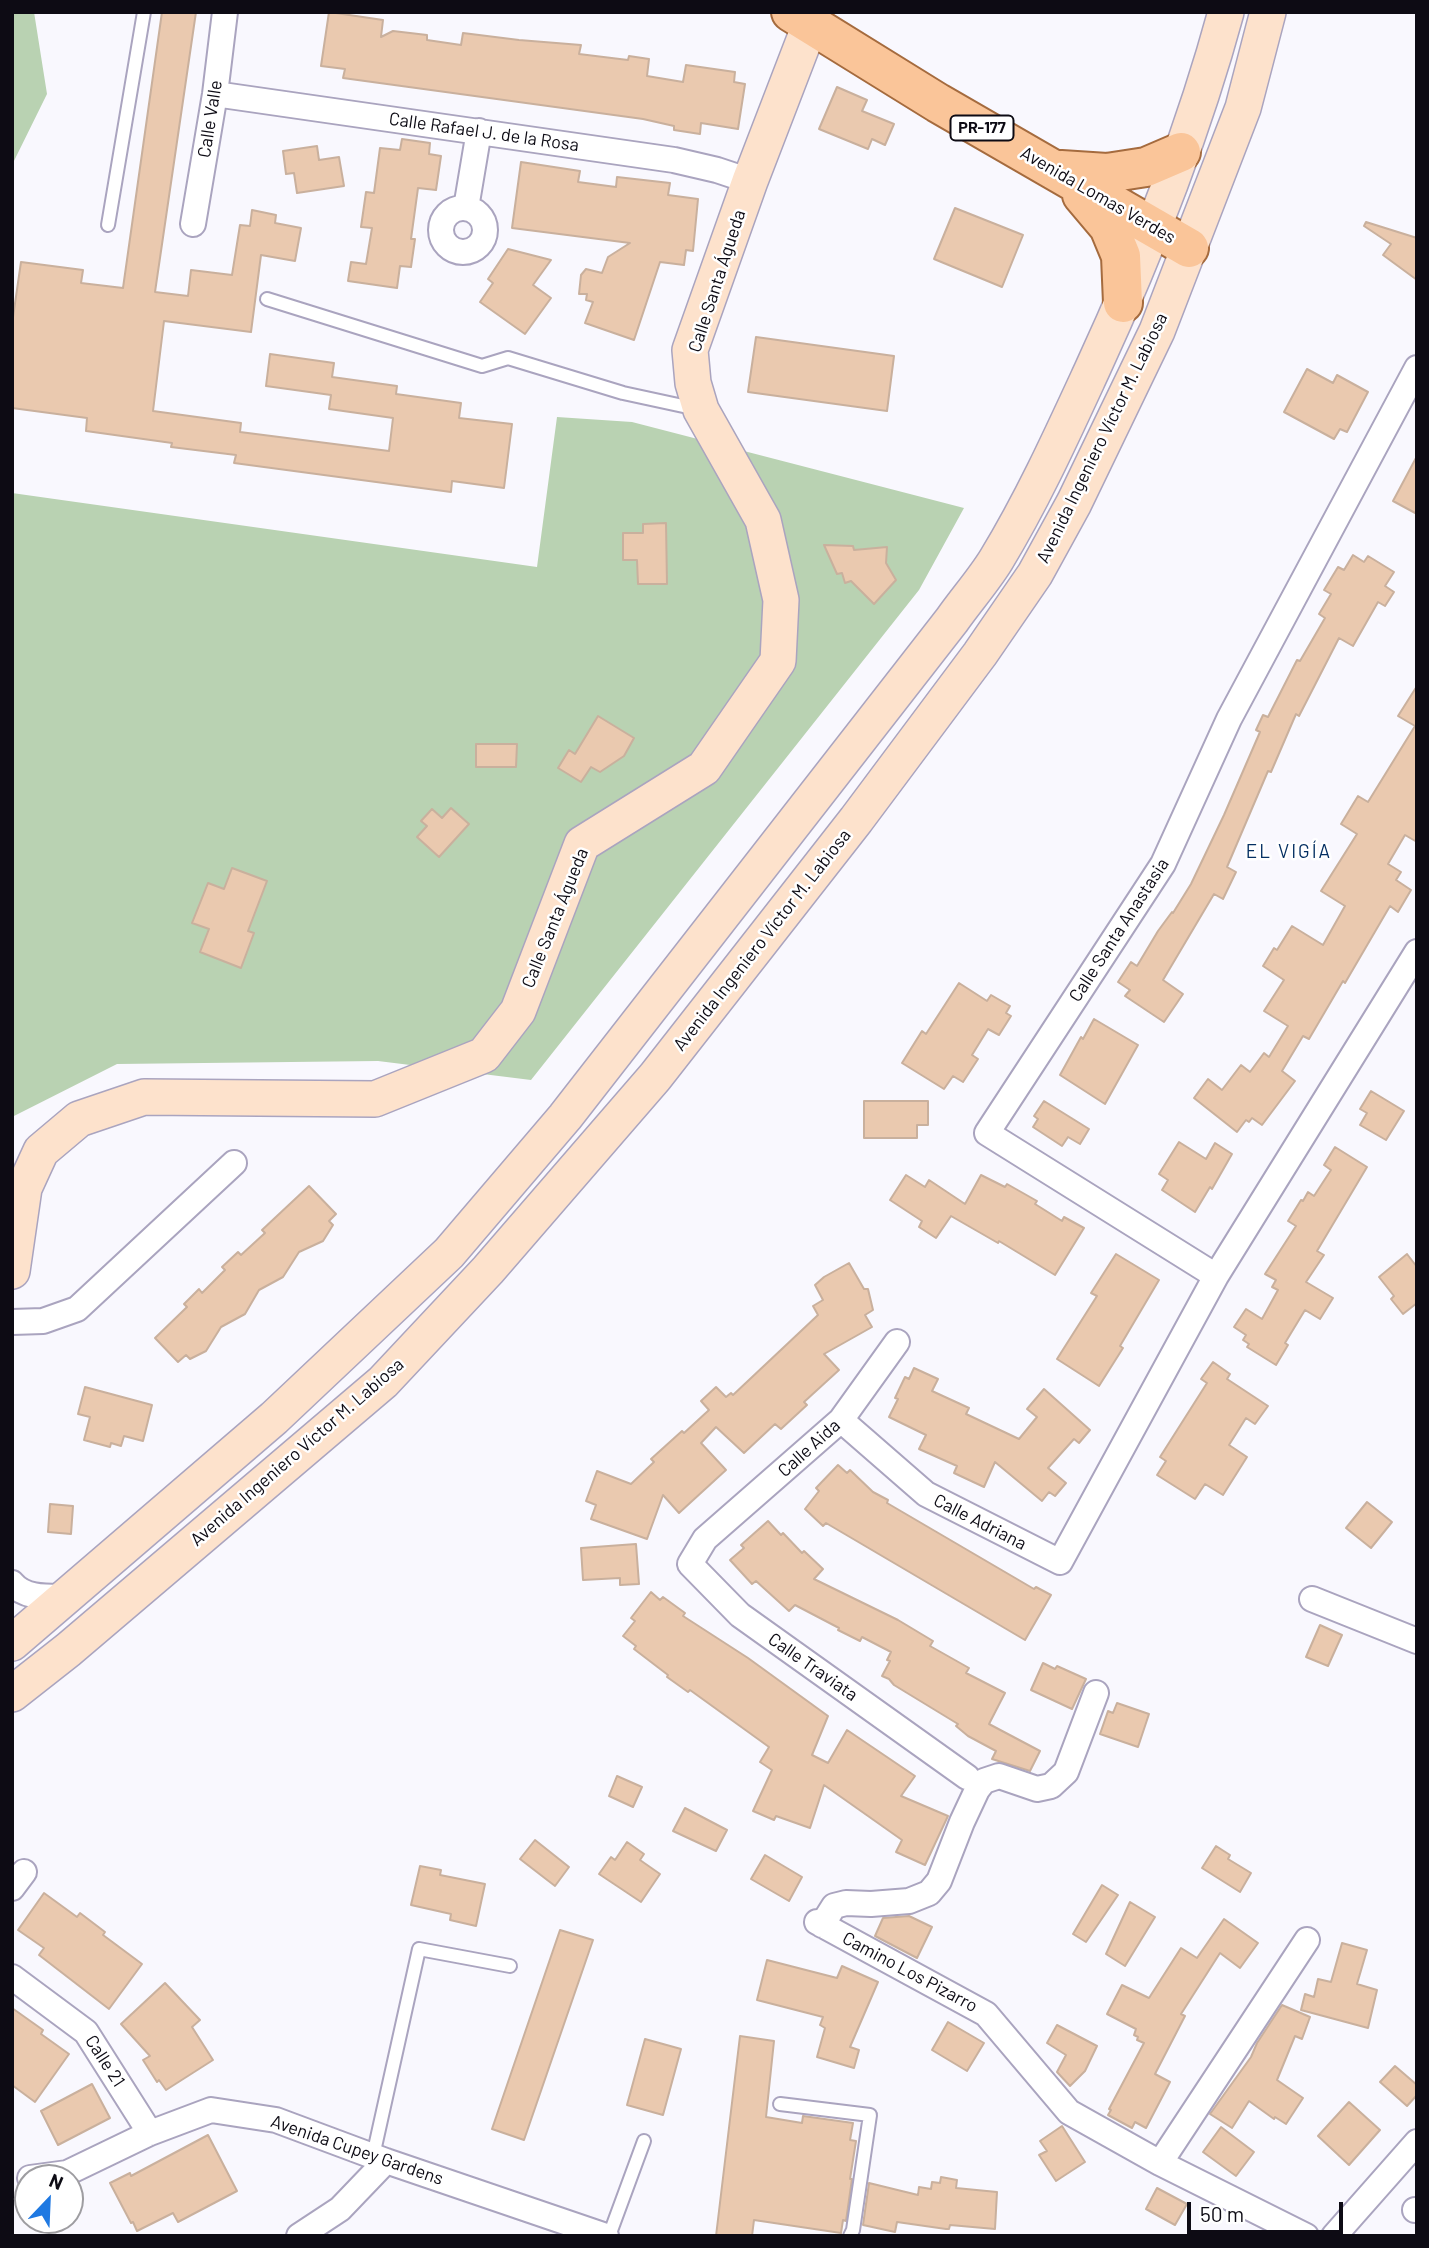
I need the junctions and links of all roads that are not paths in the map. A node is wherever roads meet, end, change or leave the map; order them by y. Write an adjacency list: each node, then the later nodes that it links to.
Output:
1 (144, 12): 12 (lane)
2 (225, 12): 6 (street, Calle Valle)
3 (1226, 12): 8 (main road, Avenida Ingeniero Víctor M. Labiosa)
4 (1268, 12): 15 (main road, Avenida Ingeniero Víctor M. Labiosa)
5 (804, 17): 9 (main road, Avenida Lomas Verdes / PR-177); 10 (main road, Calle Santa Águeda)
6 (215, 94): 7 (street, Calle Rafael J. de la Rosa); 13 (street, Calle Valle)
7 (479, 131): 10 (street, Calle Rafael J. de la Rosa); 11 (street)
8 (1181, 152): 9 (main road); 14 (main road, Avenida Ingeniero Víctor M. Labiosa)
9 (1060, 174): 14 (main road, Avenida Lomas Verdes / PR-177); 17 (main road)
10 (750, 181): 19 (main road, Calle Santa Águeda)
11 (466, 208)
12 (108, 225)
13 (193, 225)
14 (1154, 229): 15 (main road, Avenida Lomas Verdes / PR-177); 17 (main road, Avenida Ingeniero Víctor M. Labiosa)
15 (1189, 248): 34 (main road, Avenida Ingeniero Víctor M. Labiosa)
16 (267, 299): 19 (lane)
17 (1123, 303): 29 (main road, Avenida Ingeniero Víctor M. Labiosa)
18 (1417, 368): 23 (street, Calle Santa Anastasia)
19 (701, 410): 22 (main road, Calle Santa Águeda)
20 (1417, 952): 23 (street)
21 (234, 1163): 24 (street)
22 (12, 1271)
23 (1216, 1276): 26 (street, Calle Adriana)
24 (12, 1322)
25 (897, 1342): 26 (street, Calle Aida)
26 (841, 1420): 27 (street, Calle Aida)
27 (705, 1539): 35 (street, Calle Traviata)
28 (12, 1583): 29 (street)
29 (64, 1597): 32 (main road, Avenida Ingeniero Víctor M. Labiosa)
30 (1312, 1599): 31 (street)
31 (1417, 1641)
32 (12, 1643)
33 (1096, 1693): 44 (street, Camino Los Pizarro)
34 (12, 1694)
35 (967, 1777)
36 (1307, 1940): 44 (street)
37 (510, 1966): 43 (lane)
38 (12, 1977): 40 (street, Calle 21)
39 (780, 2104): 48 (lane)
40 (150, 2133): 43 (street, Avenida Cupey Gardens); 45 (street, Avenida Cupey Gardens)
41 (644, 2141): 47 (lane)
42 (1417, 2142): 50 (street)
43 (379, 2159): 46 (street); 47 (street, Avenida Cupey Gardens)
44 (1160, 2163): 49 (street, Camino Los Pizarro)
45 (84, 2165)
46 (299, 2236)
47 (607, 2236)
48 (850, 2236)
49 (1306, 2236)
50 (1334, 2236)

